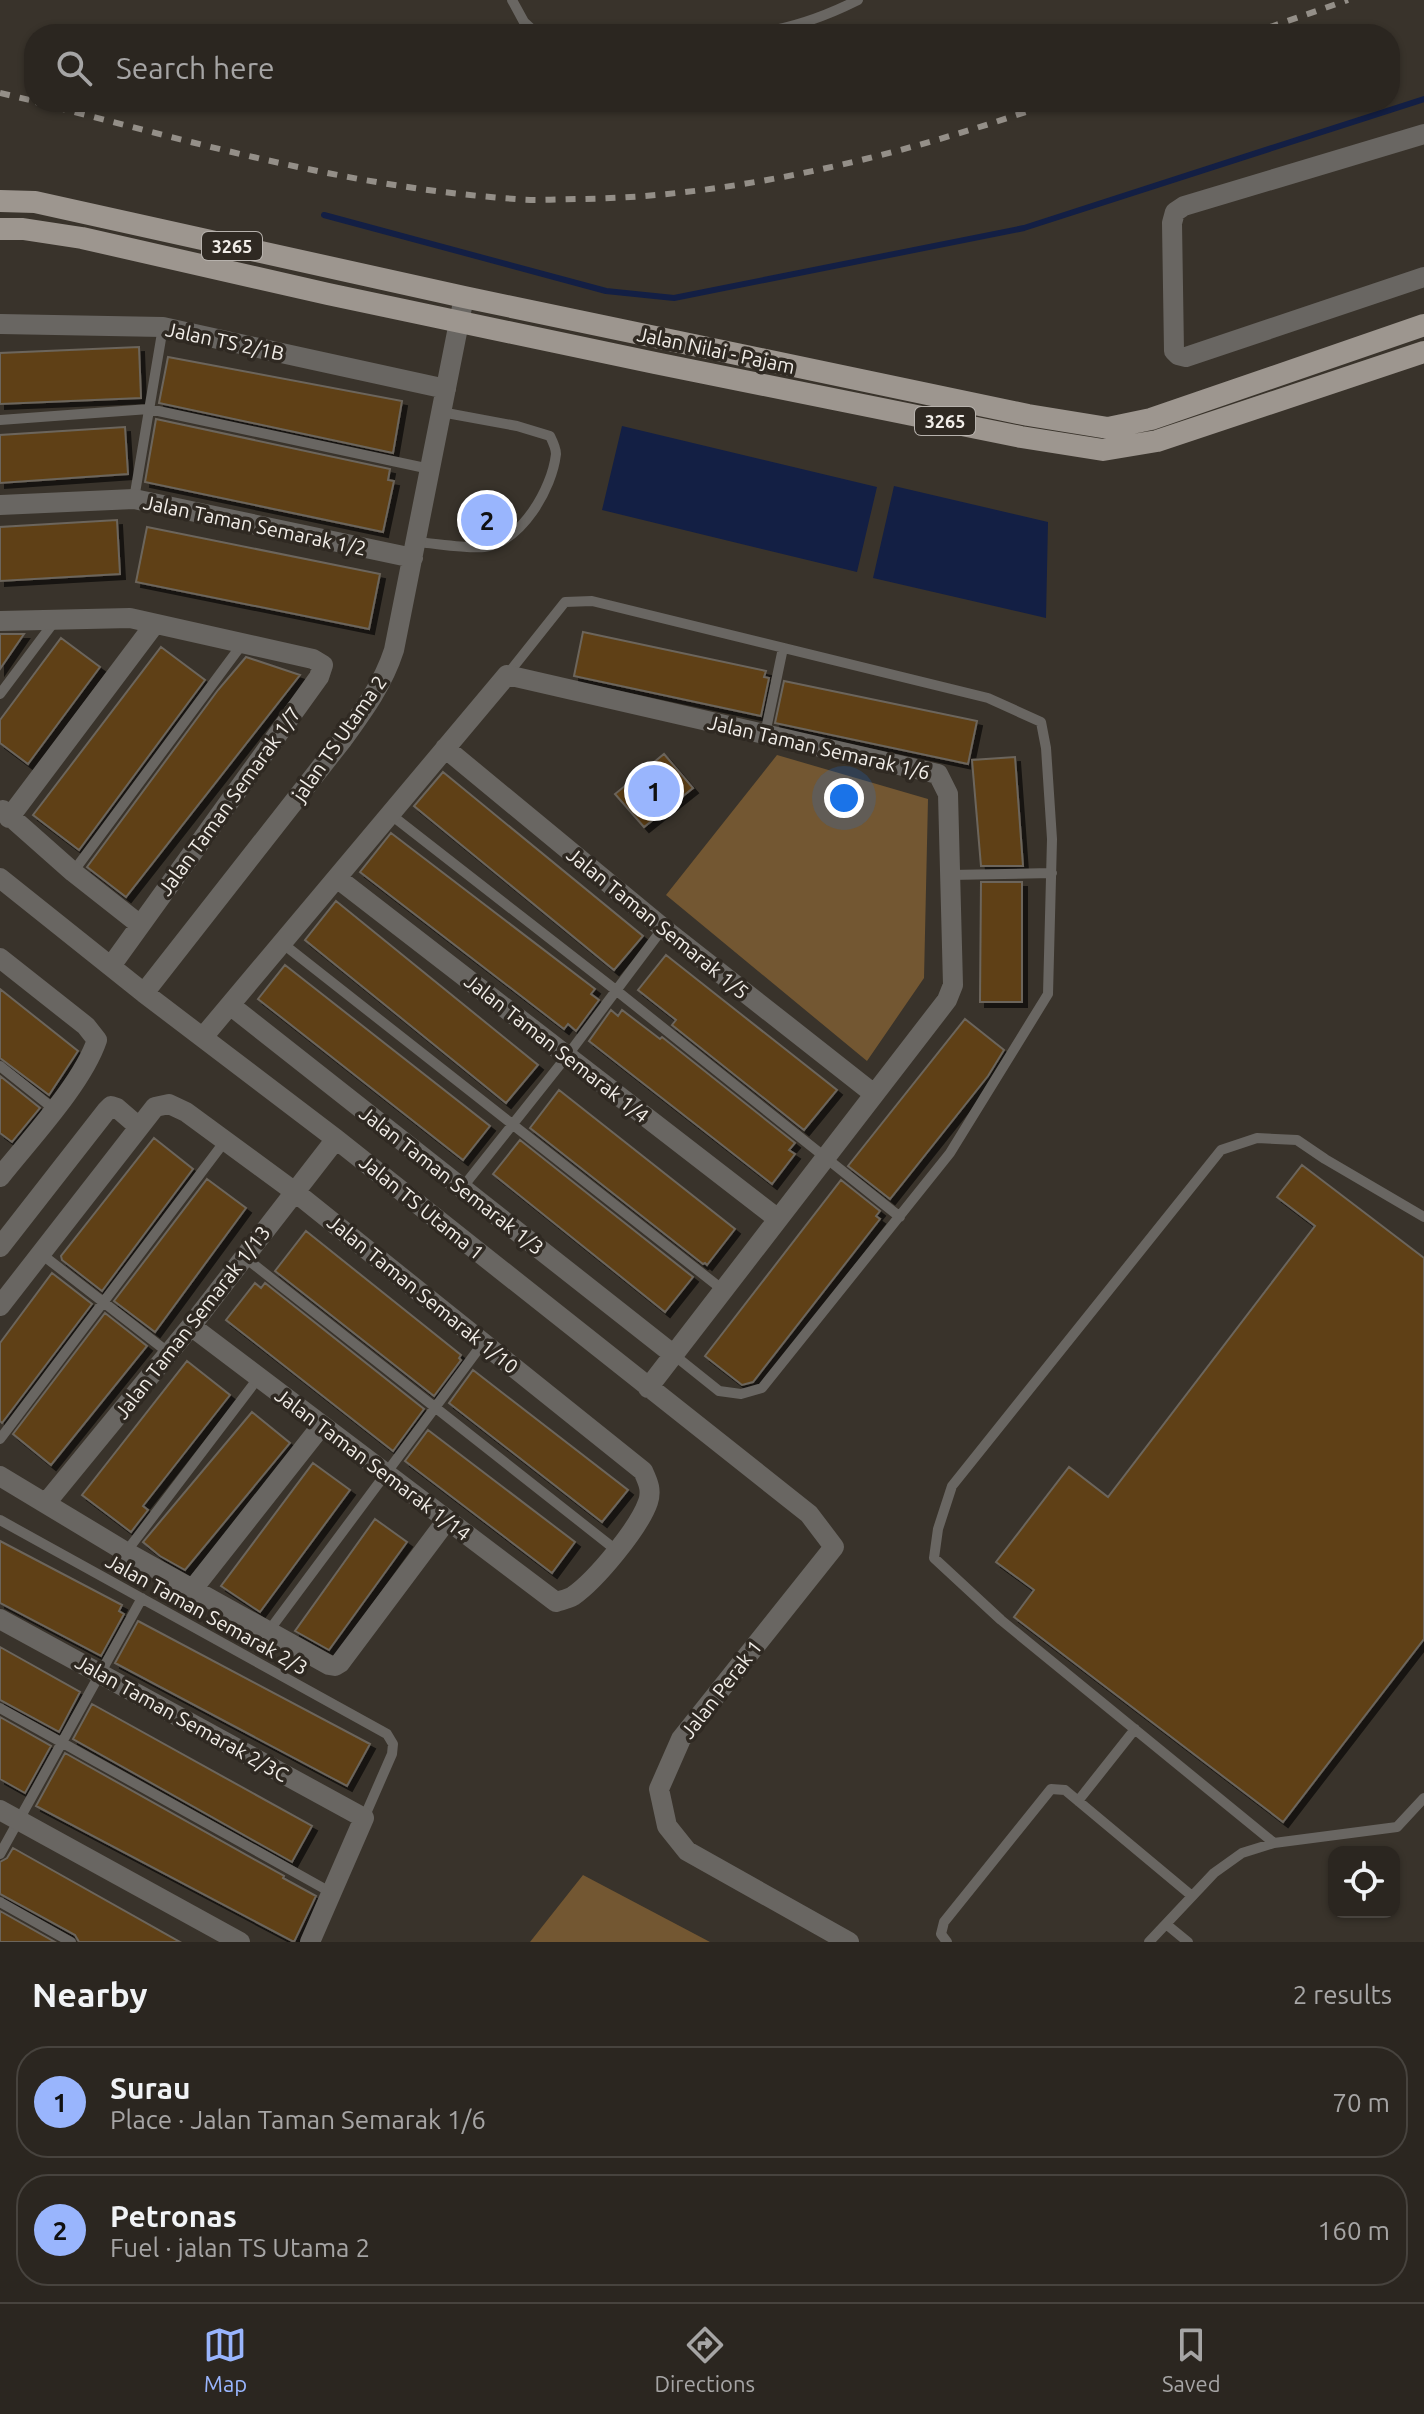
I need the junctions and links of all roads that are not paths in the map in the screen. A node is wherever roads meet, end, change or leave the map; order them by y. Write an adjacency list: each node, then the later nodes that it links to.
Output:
1 (512, 0): 3 (lane)
2 (858, 0): 4 (lane)
3 (526, 24)
4 (800, 24)
5 (1424, 134): 8 (street)
6 (0, 201): 9 (main road, Jalan Nilai - Pajam / 3265)
7 (0, 229): 10 (main road, Jalan Nilai - Pajam / 3265)
8 (1424, 277)
9 (464, 297): 10 (street, jalan TS Utama 2); 12 (main road, Jalan Nilai - Pajam / 3265)
10 (459, 322): 14 (main road, Jalan Nilai - Pajam / 3265); 15 (street, jalan TS Utama 2)
11 (0, 324): 13 (street, Jalan TS 2/1B)
12 (1424, 325)
13 (163, 327): 15 (street, Jalan TS 2/1B); 16 (lane)
14 (1424, 352)
15 (446, 389): 17 (street, jalan TS Utama 2)
16 (149, 409): 18 (lane); 19 (lane); 20 (lane)
17 (441, 412): 19 (street, jalan TS Utama 2); 22 (lane)
18 (0, 420)
19 (430, 469): 22 (street, jalan TS Utama 2)
20 (134, 499): 21 (street, Jalan Taman Semarak 1/2); 22 (street, Jalan Taman Semarak 1/2)
21 (0, 505)
22 (414, 550): 45 (street, jalan TS Utama 2)
23 (0, 621): 24 (street)
24 (54, 622): 25 (street); 29 (lane)
25 (154, 625): 26 (street); 32 (street)
26 (243, 643): 34 (lane); 39 (street, Jalan Taman Semarak 1/7)
27 (783, 648): 28 (lane); 30 (lane); 35 (lane)
28 (507, 675): 30 (street, Jalan Taman Semarak 1/6); 31 (street)
29 (0, 694)
30 (765, 734): 36 (street, Jalan Taman Semarak 1/6)
31 (445, 748): 33 (street); 40 (street, Jalan Taman Semarak 1/5)
32 (4, 812): 34 (street)
33 (390, 814): 38 (street); 44 (lane)
34 (73, 872): 39 (street)
35 (1052, 873): 36 (lane); 60 (lane)
36 (950, 875): 50 (street, Jalan Taman Semarak 1/6)
37 (0, 878): 43 (street, Jalan TS Utama 1)
38 (337, 878): 41 (street); 48 (street, Jalan Taman Semarak 1/4)
39 (139, 924): 43 (street, Jalan Taman Semarak 1/7)
40 (663, 928): 44 (lane); 50 (street, Jalan Taman Semarak 1/5)
41 (282, 943): 46 (street); 52 (lane)
42 (0, 958): 51 (street)
43 (111, 966): 45 (street, Jalan TS Utama 1)
44 (617, 991): 48 (lane); 56 (lane)
45 (144, 993): 47 (street, Jalan TS Utama 1)
46 (230, 1005): 47 (street); 58 (street, Jalan Taman Semarak 1/3)
47 (203, 1037): 54 (street, Jalan TS Utama 1)
48 (567, 1056): 52 (lane); 62 (street, Jalan Taman Semarak 1/4)
49 (0, 1066): 51 (lane)
50 (874, 1094): 56 (street, Jalan Taman Semarak 1/6)
51 (54, 1109): 57 (street)
52 (513, 1123): 58 (lane); 66 (lane)
53 (139, 1127): 55 (street, Jalan Taman Semarak 1/10); 63 (street); 64 (street)
54 (336, 1139): 59 (street, Jalan Taman Semarak 1/13); 74 (street, Jalan TS Utama 1)
55 (225, 1141): 59 (street, Jalan Taman Semarak 1/10); 67 (lane)
56 (825, 1159): 60 (lane); 62 (street, Jalan Taman Semarak 1/6)
57 (0, 1176)
58 (462, 1188): 72 (street, Jalan Taman Semarak 1/3)
59 (295, 1192): 65 (street, Jalan Taman Semarak 1/13); 70 (street, Jalan Taman Semarak 1/10)
60 (900, 1217): 72 (lane)
61 (1424, 1217): 92 (lane)
62 (778, 1219): 66 (street, Jalan Taman Semarak 1/6)
63 (0, 1247)
64 (40, 1253): 67 (lane); 68 (street)
65 (243, 1256): 69 (street, Jalan Taman Semarak 1/13); 75 (lane)
66 (723, 1290): 72 (street, Jalan Taman Semarak 1/6)
67 (103, 1302): 71 (lane); 77 (lane)
68 (0, 1306)
69 (191, 1326): 71 (street, Jalan Taman Semarak 1/13); 73 (street, Jalan Taman Semarak 1/14)
70 (483, 1343): 75 (lane); 84 (street, Jalan Taman Semarak 1/10)
71 (169, 1353): 80 (street, Jalan Taman Semarak 1/13)
72 (674, 1355): 74 (street, Jalan Taman Semarak 1/6)
73 (259, 1377): 76 (street, Jalan Taman Semarak 1/14); 85 (lane)
74 (648, 1388): 83 (street, Jalan TS Utama 1)
75 (436, 1408): 78 (lane); 84 (lane)
76 (322, 1425): 78 (street, Jalan Taman Semarak 1/14); 86 (street)
77 (0, 1439)
78 (387, 1474): 82 (street, Jalan Taman Semarak 1/14); 89 (lane)
79 (0, 1476): 80 (street)
80 (46, 1503): 85 (street)
81 (0, 1520): 87 (lane, Jalan Taman Semarak 2/3)
82 (447, 1520): 84 (street, Jalan Taman Semarak 1/14); 89 (street)
83 (834, 1547): 108 (street, Jalan Perak 1)
84 (616, 1550)
85 (126, 1552): 86 (street)
86 (192, 1590): 89 (street)
87 (142, 1598): 90 (lane); 97 (lane, Jalan Taman Semarak 2/3)
88 (0, 1619): 90 (street, Jalan Taman Semarak 2/3C)
89 (268, 1632)
90 (100, 1674): 93 (lane); 97 (street, Jalan Taman Semarak 2/3C)
91 (0, 1708): 93 (lane)
92 (1135, 1729): 95 (lane); 99 (lane)
93 (62, 1743): 98 (lane); 101 (lane)
94 (1424, 1798): 99 (lane)
95 (1078, 1801): 102 (lane); 109 (lane)
96 (0, 1810): 98 (street)
97 (364, 1818): 101 (street)
98 (19, 1821): 100 (lane); 106 (street)
99 (1274, 1843): 102 (lane)
100 (0, 1854)
101 (332, 1893): 107 (street)
102 (1192, 1896): 104 (lane)
103 (0, 1902): 105 (lane)
104 (1166, 1924): 110 (lane); 111 (lane)
105 (71, 1942)
106 (240, 1942)
107 (310, 1942)
108 (849, 1942)
109 (947, 1942)
110 (1149, 1942)
111 (1188, 1942)

